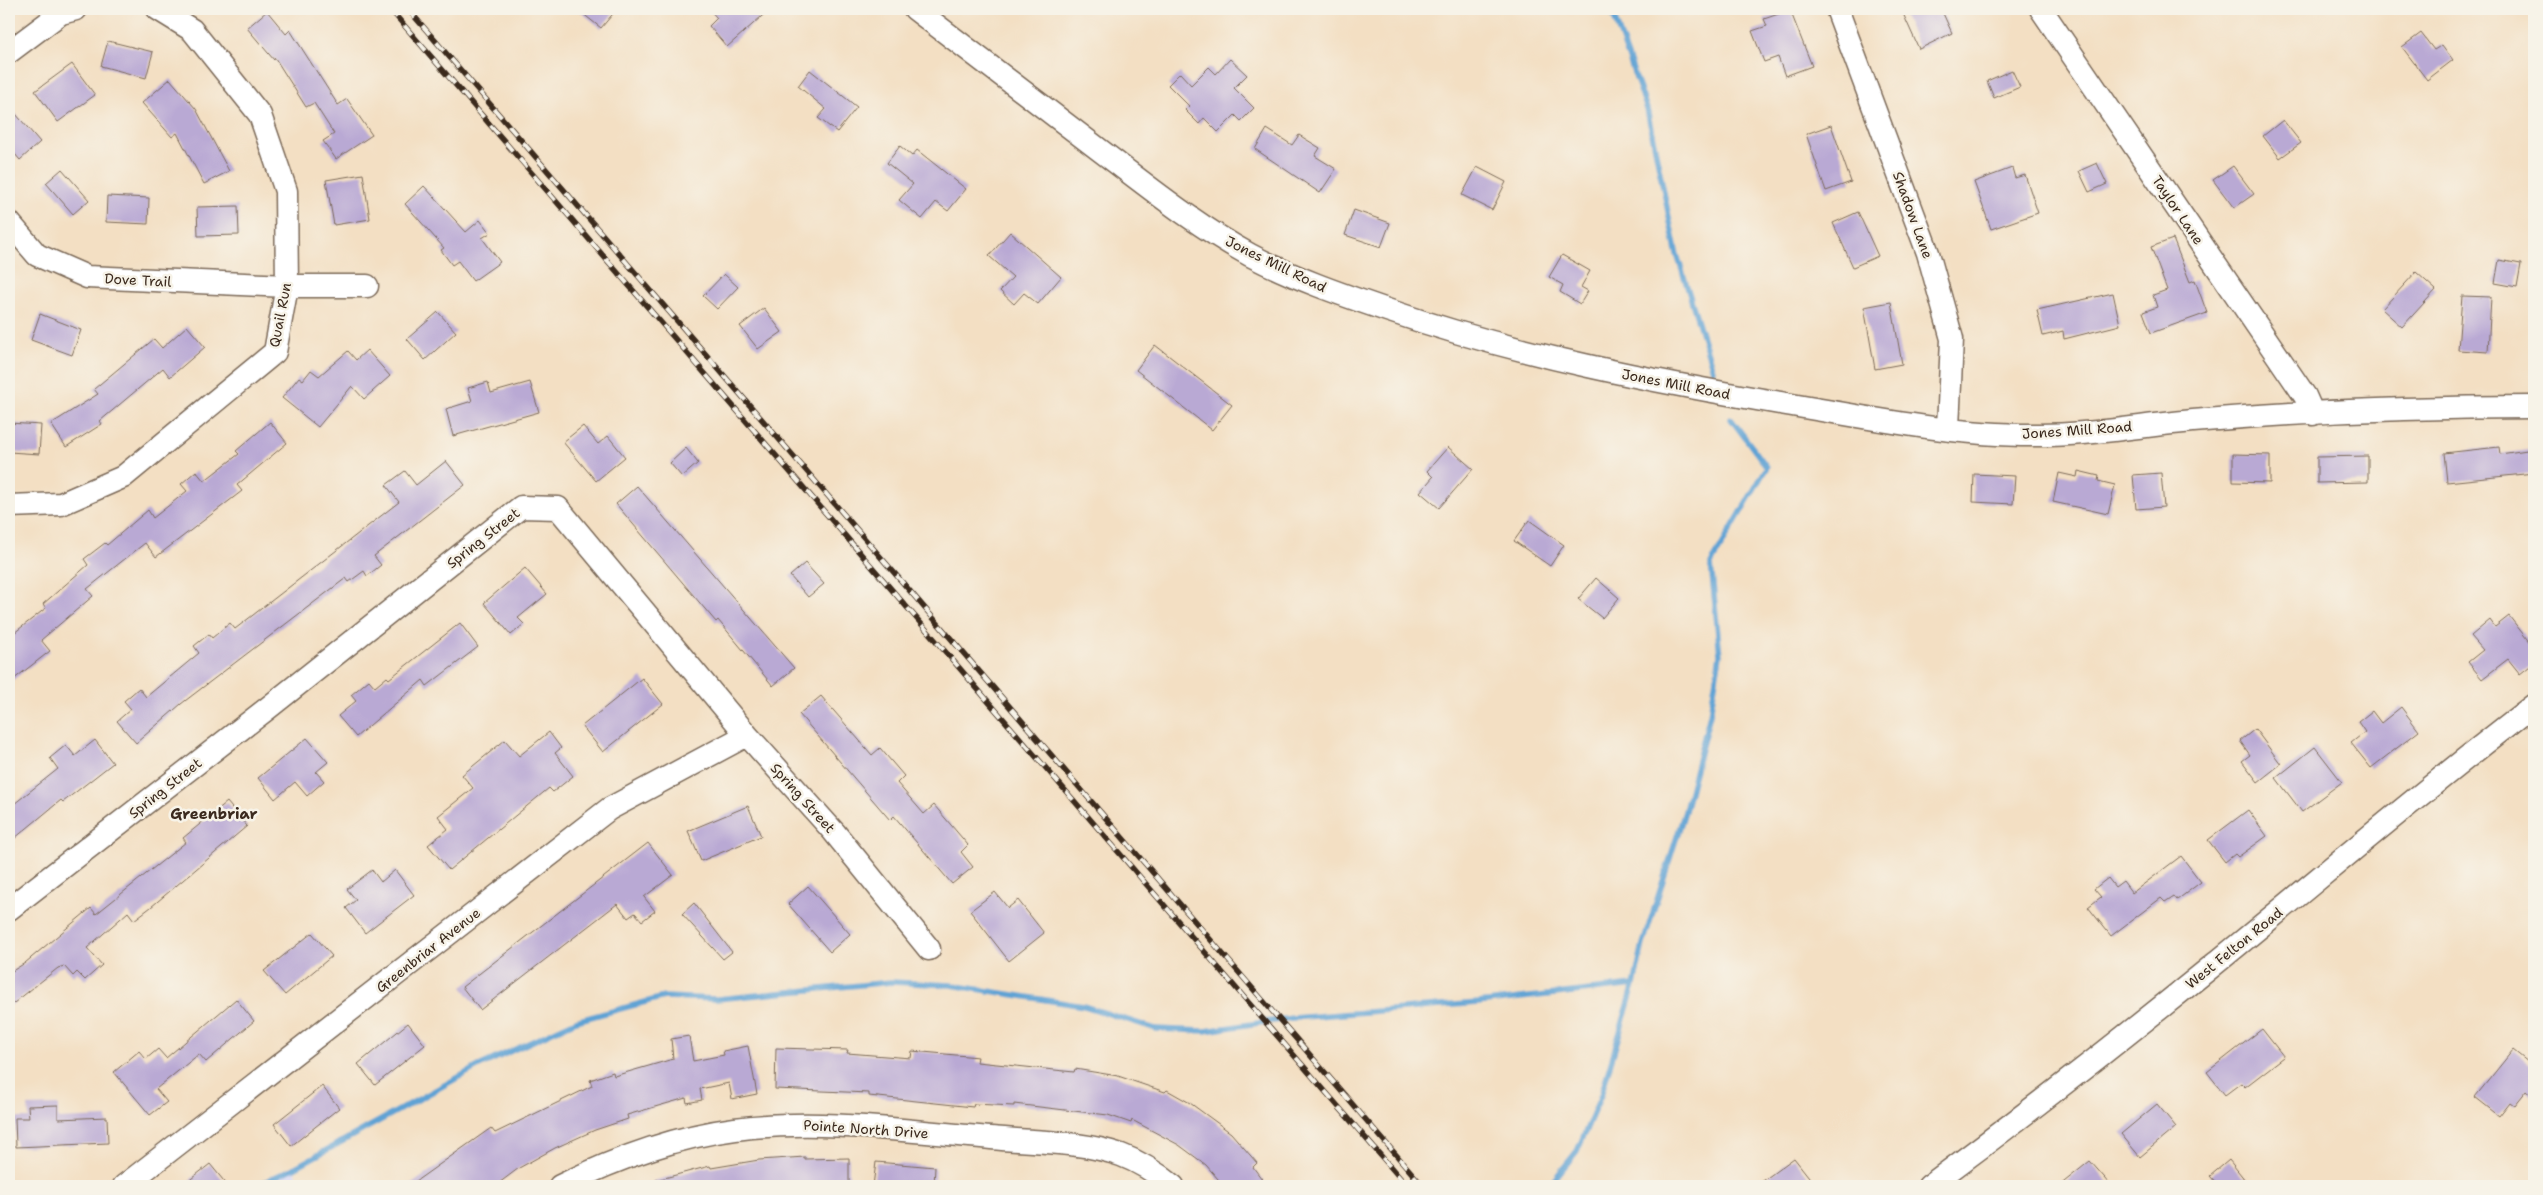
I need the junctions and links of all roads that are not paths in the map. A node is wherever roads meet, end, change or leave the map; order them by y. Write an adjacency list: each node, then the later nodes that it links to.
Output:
1 (76, 9): 6 (street)
2 (158, 9): 8 (street, Quail Run)
3 (915, 9): 12 (street, Jones Mill Road)
4 (1837, 9): 12 (street, Shadow Lane)
5 (2041, 9): 11 (street, Taylor Lane)
6 (9, 52)
7 (9, 222): 8 (street, Dove Trail)
8 (288, 286): 9 (street, Dove Trail); 13 (street, Quail Run)
9 (367, 286)
10 (2534, 407): 11 (street, Jones Mill Road)
11 (2313, 414): 12 (street, Jones Mill Road)
12 (1948, 428)
13 (9, 506)
14 (2534, 705): 22 (street, West Felton Road)
15 (747, 735): 16 (street, Spring Street); 17 (street, Spring Street); 19 (street, Greenbriar Avenue)
16 (9, 909)
17 (929, 949)
18 (591, 1179): 20 (street, Pointe North Drive); 21 (street, Pointe North Drive)
19 (124, 1186)
20 (560, 1186)
21 (1173, 1186)
22 (1929, 1186)

